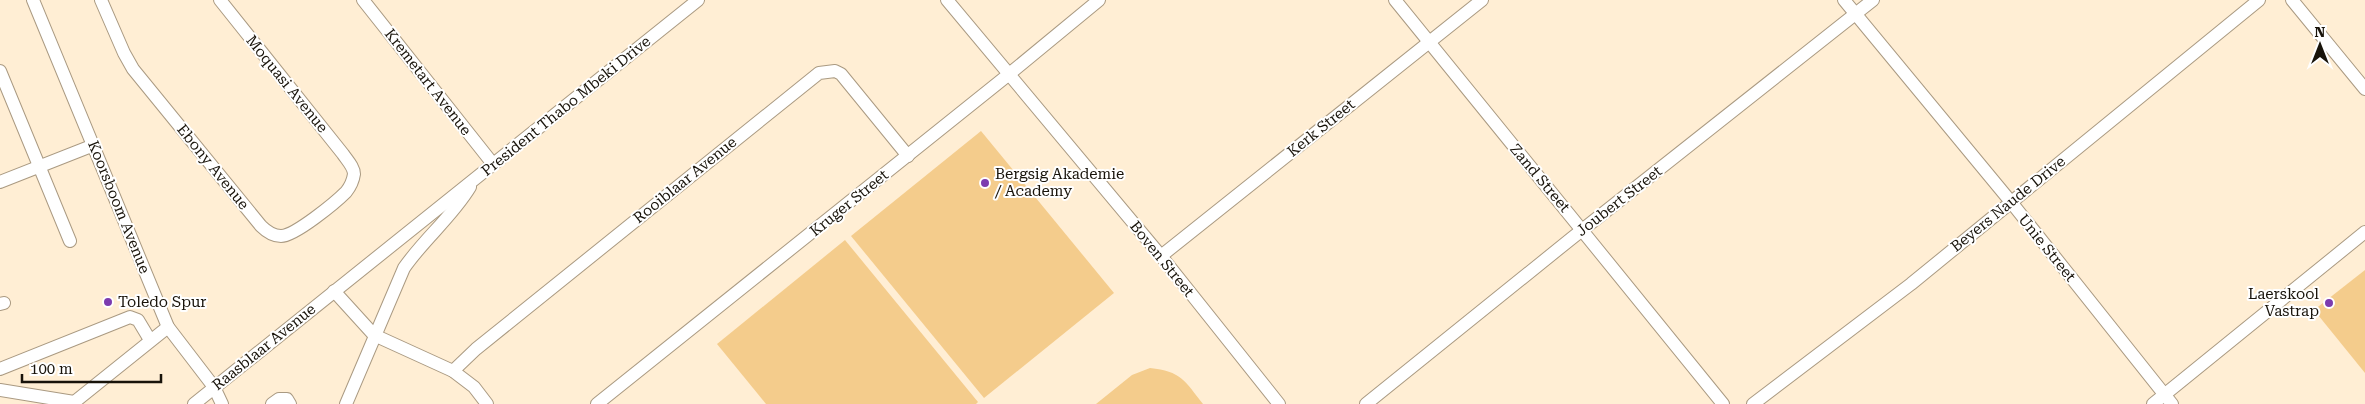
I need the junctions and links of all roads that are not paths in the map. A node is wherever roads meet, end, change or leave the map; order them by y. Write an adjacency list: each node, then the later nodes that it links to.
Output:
1 (33, 0): 19 (street, Koorsboom Avenue)
2 (101, 0): 23 (street, Ebony Avenue)
3 (220, 0): 23 (street, Moquasi Avenue)
4 (363, 0): 21 (street, Kremetart Avenue)
5 (698, 0): 21 (street, President Thabo Mbeki Drive)
6 (947, 0): 17 (street, Boven Street)
7 (1099, 0): 17 (street, Kruger Street)
8 (1395, 0): 15 (street, Zand Street)
9 (1482, 0): 15 (street, Kerk Street)
10 (1844, 0): 14 (street, Unie Street)
11 (1873, 0): 14 (street, Joubert Street)
12 (2259, 0): 26 (street, Beyers Naude Drive)
13 (2292, 0): 18 (street)
14 (1856, 14): 26 (street, Unie Street); 27 (street, Joubert Street)
15 (1428, 43): 27 (street, Zand Street); 30 (street, Kerk Street)
16 (0, 71): 22 (street)
17 (1008, 75): 20 (street, Kruger Street); 30 (street, Boven Street)
18 (2365, 89)
19 (94, 145): 22 (street); 32 (street, Koorsboom Avenue)
20 (908, 156): 36 (street, Rooiblaar Avenue); 47 (street, Kruger Street)
21 (493, 164): 24 (street, President Thabo Mbeki Drive)
22 (39, 167): 25 (street); 29 (street)
23 (353, 169)
24 (475, 178): 31 (street, Raasblaar Avenue); 33 (street, President Thabo Mbeki Drive)
25 (0, 182)
26 (2010, 202): 39 (street, Unie Street); 51 (street, Beyers Naude Drive)
27 (1582, 230): 49 (street, Joubert Street); 50 (street, Zand Street)
28 (2365, 232): 39 (street)
29 (70, 242)
30 (1160, 256): 48 (street, Boven Street)
31 (334, 291): 33 (street); 37 (street, Raasblaar Avenue)
32 (168, 326): 34 (street); 37 (street, Koorsboom Avenue)
33 (374, 334): 36 (street); 45 (street, President Thabo Mbeki Drive)
34 (150, 340): 35 (street); 40 (street)
35 (0, 369)
36 (453, 371): 46 (street)
37 (214, 388): 41 (street, Raasblaar Avenue); 42 (street, Koorsboom Avenue)
38 (0, 390): 40 (street)
39 (2168, 399): 52 (street)
40 (73, 403)
41 (194, 404)
42 (222, 404)
43 (272, 404): 44 (street)
44 (290, 404)
45 (346, 404)
46 (487, 404)
47 (597, 404)
48 (1279, 404)
49 (1366, 404)
50 (1723, 404)
51 (1753, 404)
52 (2153, 404)

